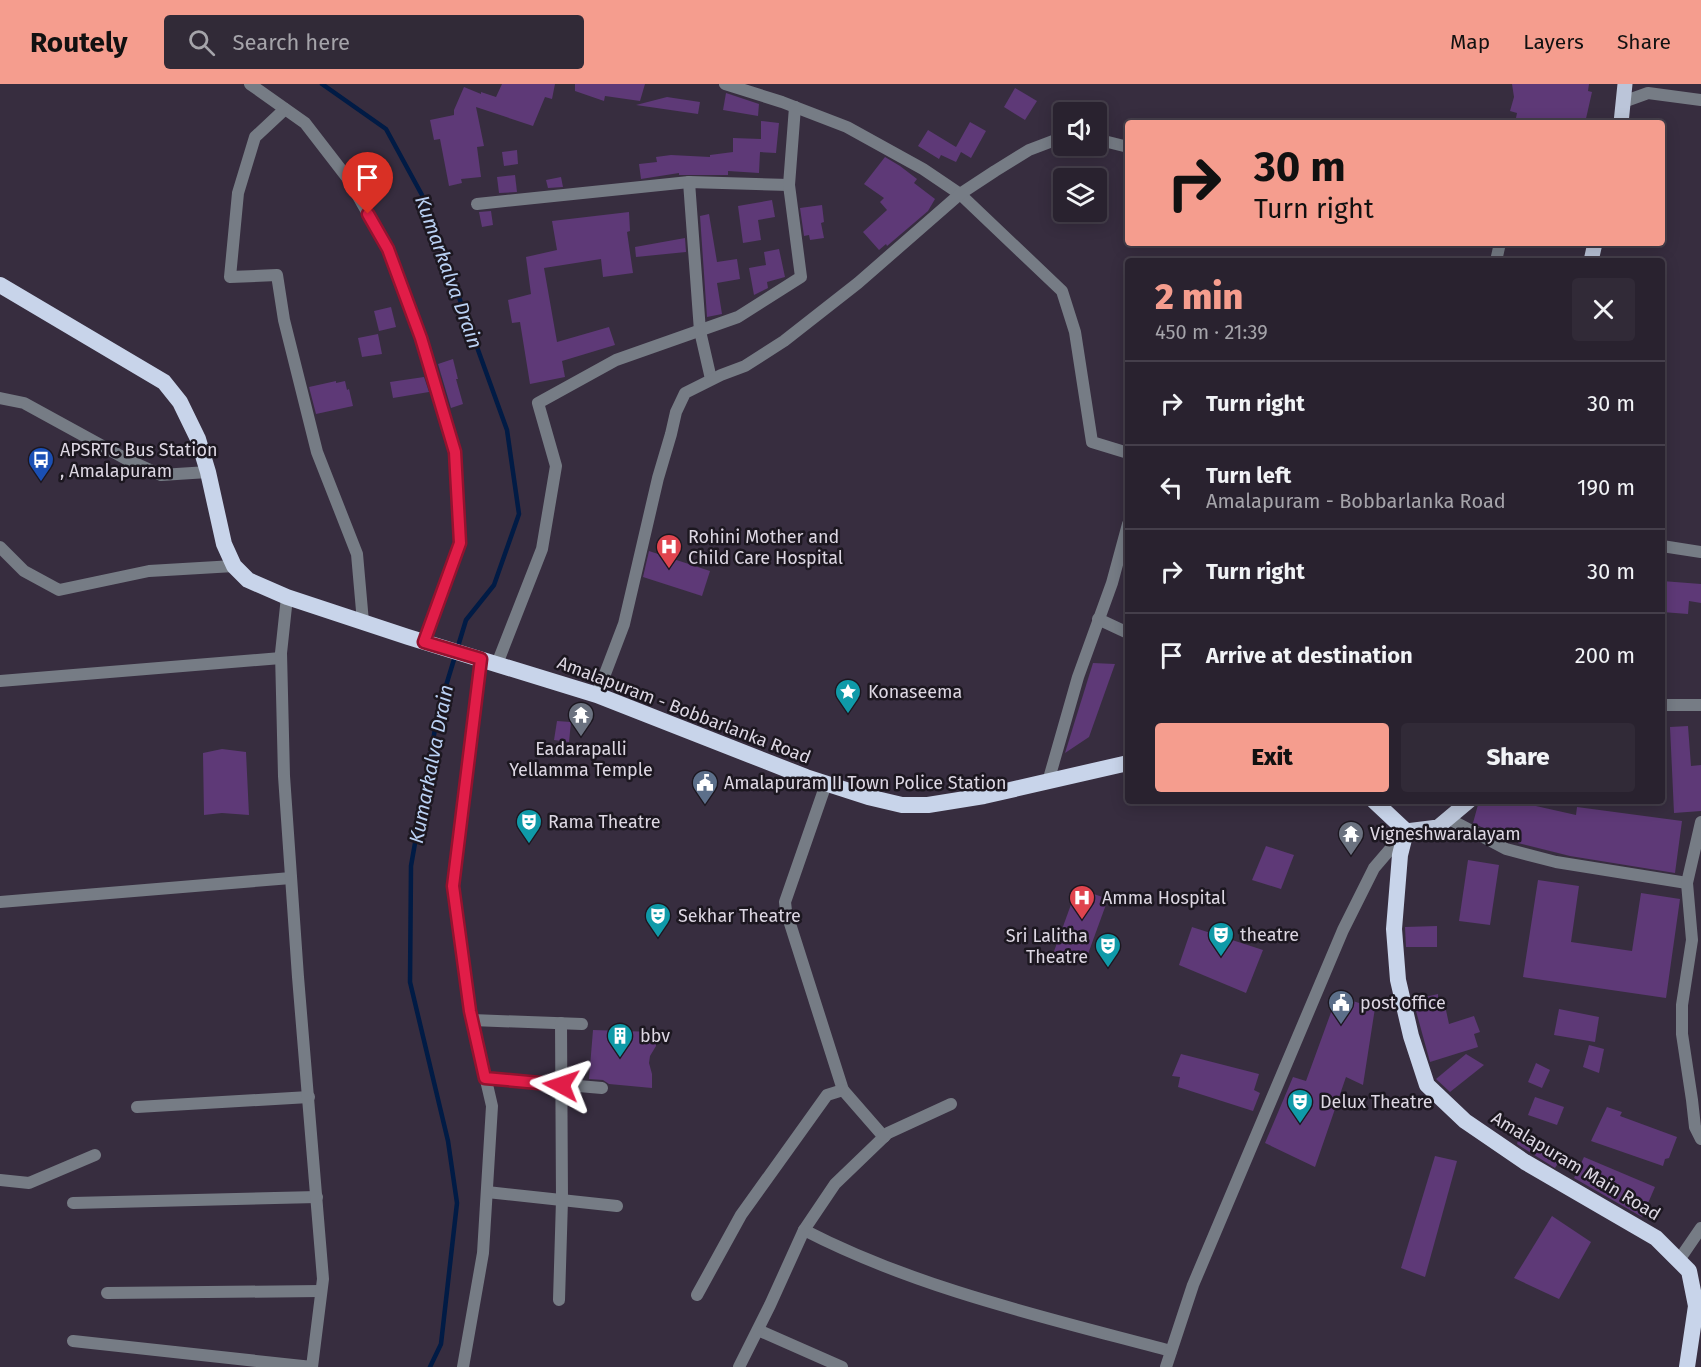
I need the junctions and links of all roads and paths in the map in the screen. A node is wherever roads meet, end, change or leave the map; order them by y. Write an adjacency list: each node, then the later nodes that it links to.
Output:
1 (250, 84): 7 (street)
2 (725, 84): 6 (street)
3 (1625, 84): 5 (main road)
4 (1701, 100): 5 (street)
5 (1623, 102): 8 (main road)
6 (795, 107): 13 (street); 14 (street)
7 (285, 109): 29 (street); 31 (street)
8 (1621, 120)
9 (1053, 141): 14 (street)
10 (1107, 142): 11 (street)
11 (1125, 146)
12 (689, 182): 13 (street); 15 (street); 17 (street)
13 (789, 185): 17 (street)
14 (960, 194): 18 (street); 20 (street)
15 (477, 204)
16 (0, 285): 21 (highway)
17 (700, 331): 18 (street); 33 (street)
18 (711, 379): 35 (street)
19 (0, 398): 21 (street)
20 (1125, 452)
21 (208, 472): 26 (highway)
22 (1125, 535): 28 (street)
23 (1665, 546): 25 (street)
24 (0, 547): 26 (street)
25 (1701, 552)
26 (234, 566): 27 (highway, Amalapuram - Bobbarlanka Road)
27 (287, 597): 29 (highway, Amalapuram - Bobbarlanka Road); 32 (street)
28 (1098, 619): 30 (street); 39 (street)
29 (363, 622): 31 (highway, Amalapuram - Bobbarlanka Road)
30 (1125, 632)
31 (424, 642): 33 (highway, Amalapuram - Bobbarlanka Road)
32 (281, 658): 34 (street); 46 (street)
33 (489, 662): 35 (highway, Amalapuram - Bobbarlanka Road); 49 (street)
34 (0, 681)
35 (597, 695): 40 (highway, Amalapuram - Bobbarlanka Road)
36 (1665, 705): 37 (street)
37 (1701, 705)
38 (1125, 764): 39 (highway, Amalapuram - Bobbarlanka Road)
39 (1048, 782): 40 (highway, Amalapuram - Bobbarlanka Road)
40 (826, 783): 55 (street)
41 (1377, 804): 45 (highway)
42 (1466, 804): 43 (main road)
43 (1449, 819): 45 (main road); 47 (street)
44 (1701, 822): 47 (street)
45 (1406, 831): 70 (highway, Amalapuram Main Road); 77 (street)
46 (291, 878): 48 (street); 56 (street)
47 (1687, 883): 60 (street)
48 (0, 902)
49 (472, 1020): 50 (street); 52 (street)
50 (561, 1023): 51 (street); 53 (street)
51 (582, 1024)
52 (485, 1078): 53 (street); 63 (street)
53 (561, 1085): 54 (street); 65 (street)
54 (602, 1088)
55 (843, 1090): 59 (street); 73 (street)
56 (309, 1097): 58 (street); 64 (street)
57 (951, 1104): 59 (street)
58 (137, 1107)
59 (884, 1137): 69 (street)
60 (1701, 1139)
61 (95, 1155): 62 (street)
62 (0, 1180)
63 (487, 1192): 65 (street); 78 (street)
64 (317, 1197): 66 (street); 71 (street)
65 (562, 1200): 67 (street); 74 (street)
66 (73, 1203)
67 (617, 1206)
68 (1701, 1228): 70 (street)
69 (804, 1230): 75 (street); 77 (street)
70 (1679, 1260): 82 (highway, Amalapuram Main Road)
71 (321, 1291): 72 (street); 76 (street)
72 (107, 1293)
73 (697, 1295)
74 (559, 1300)
75 (758, 1330): 79 (street); 80 (street)
76 (73, 1341)
77 (1171, 1350): 81 (street)
78 (463, 1367)
79 (739, 1367)
80 (842, 1367)
81 (1166, 1367)
82 (1687, 1367)

